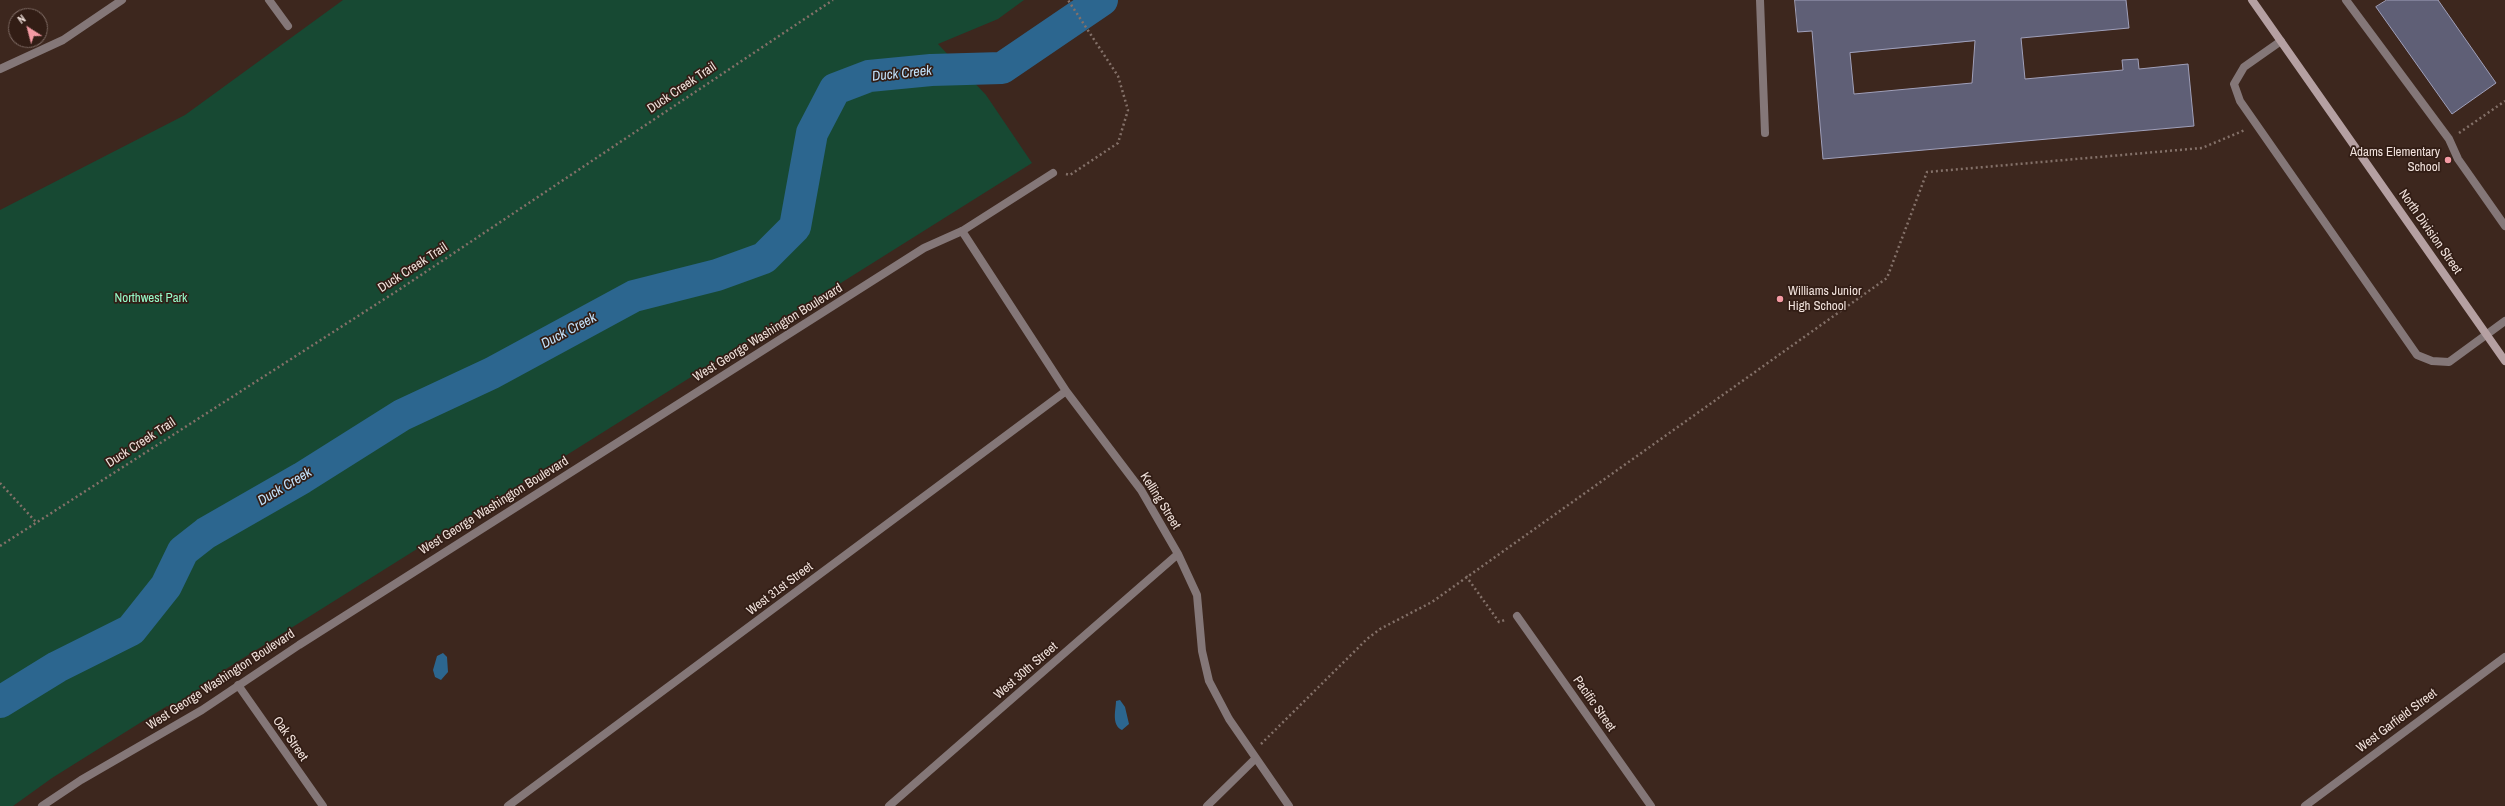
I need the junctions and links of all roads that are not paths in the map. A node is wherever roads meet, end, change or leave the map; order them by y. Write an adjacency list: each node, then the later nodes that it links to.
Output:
1 (122, 0): 8 (street)
2 (269, 0): 6 (street)
3 (1760, 0): 9 (street)
4 (2252, 0): 7 (main road, North Division Street)
5 (2346, 0): 11 (street)
6 (288, 26)
7 (2281, 42): 14 (main road, North Division Street); 14 (street)
8 (0, 68)
9 (1765, 133)
10 (1053, 173): 12 (street, West George Washington Boulevard)
11 (2505, 226)
12 (962, 231): 16 (street, Kelling Street); 20 (street, West George Washington Boulevard)
13 (2505, 321): 14 (street)
14 (2486, 334): 15 (main road, North Division Street)
15 (2505, 361)
16 (1066, 391): 17 (street, Kelling Street); 24 (street, West 31st Street)
17 (1178, 554): 21 (street, Kelling Street); 25 (street, West 30th Street)
18 (1517, 616): 28 (street, Pacific Street)
19 (2505, 657): 29 (street, West Garfield Street)
20 (238, 685): 22 (street, West George Washington Boulevard); 23 (street, Oak Street)
21 (1256, 758): 26 (street); 27 (street, Kelling Street)
22 (42, 806)
23 (323, 806)
24 (508, 806)
25 (890, 806)
26 (1207, 806)
27 (1290, 806)
28 (1651, 806)
29 (2305, 806)

